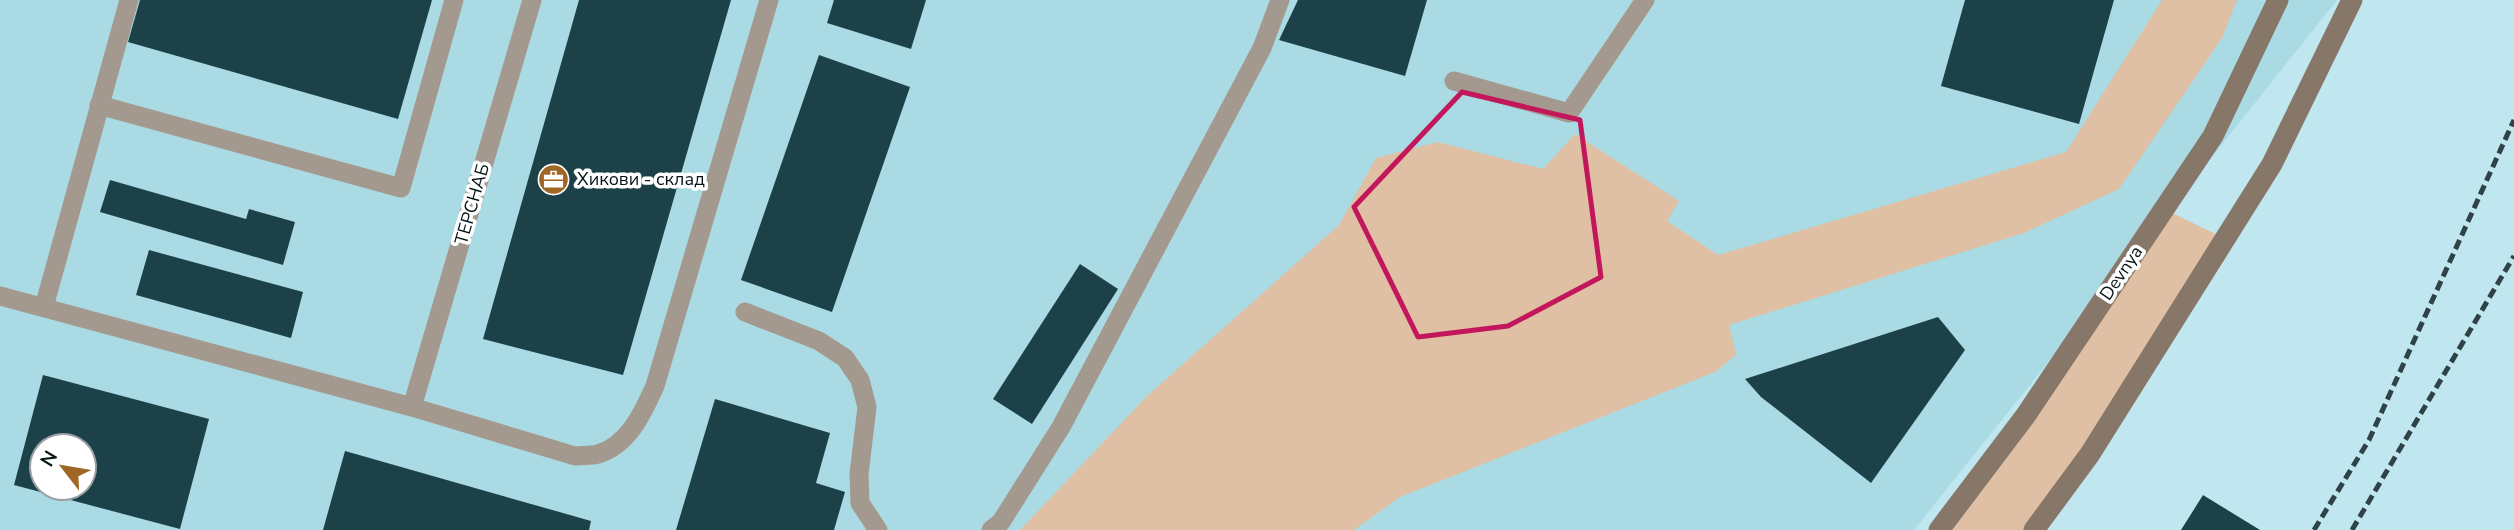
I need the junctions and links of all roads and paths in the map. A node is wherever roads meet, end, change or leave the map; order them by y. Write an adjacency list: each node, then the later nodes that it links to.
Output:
1 (129, 0): 10 (lane)
2 (454, 0): 10 (lane)
3 (532, 0): 14 (lane, ТЕРСНАБ)
4 (769, 0): 14 (lane)
5 (1280, 0): 16 (lane)
6 (1645, 0): 9 (lane)
7 (2278, 0): 17 (main road, Devnya)
8 (2352, 0): 18 (main road)
9 (1454, 81)
10 (99, 105): 12 (lane)
11 (0, 296): 12 (lane)
12 (44, 307): 14 (lane)
13 (744, 312): 15 (lane)
14 (412, 407)
15 (878, 530)
16 (991, 530)
17 (1939, 530)
18 (2034, 530)

